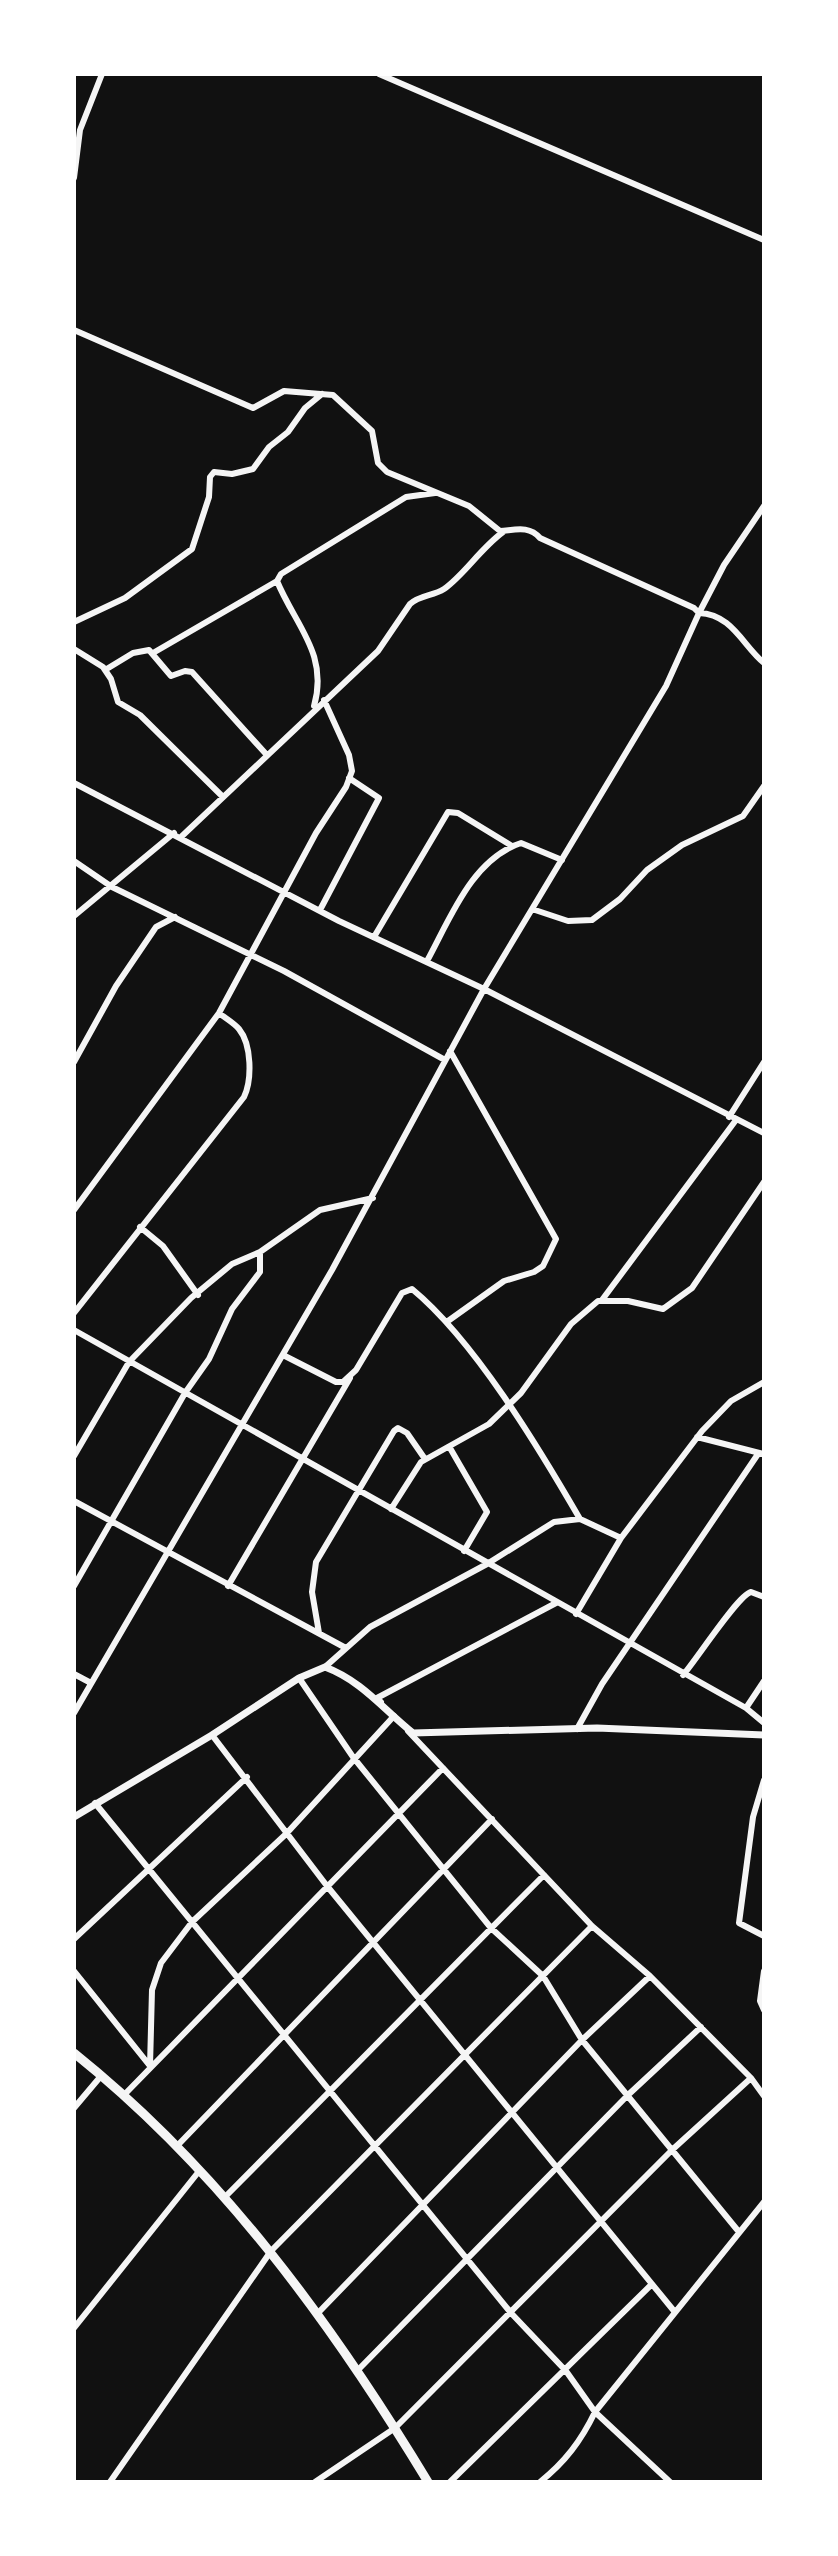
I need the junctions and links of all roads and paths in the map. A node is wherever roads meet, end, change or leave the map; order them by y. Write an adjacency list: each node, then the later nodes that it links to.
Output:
1 (102, 74): 3 (street)
2 (379, 74): 4 (street)
3 (74, 178)
4 (764, 240)
5 (74, 330): 6 (street)
6 (322, 394): 7 (street); 12 (street)
7 (435, 493): 9 (street); 10 (street)
8 (764, 506): 11 (street)
9 (506, 530): 11 (street); 17 (street)
10 (277, 581): 14 (street); 18 (street)
11 (699, 613): 15 (street); 26 (street)
12 (74, 622)
13 (74, 649): 16 (street)
14 (153, 653): 16 (street); 19 (street)
15 (764, 663)
16 (105, 670): 23 (street)
17 (324, 700): 18 (street); 20 (street)
18 (313, 709): 19 (street)
19 (266, 754): 23 (street)
20 (349, 778): 29 (street); 31 (street)
21 (74, 783): 24 (street)
22 (764, 786): 30 (street)
23 (222, 796): 24 (street)
24 (178, 835): 28 (street); 29 (street)
25 (512, 846): 26 (street); 34 (street); 36 (street)
26 (562, 860): 30 (street)
27 (74, 861): 28 (street)
28 (112, 887): 32 (street); 33 (street)
29 (283, 891): 31 (street); 35 (street)
30 (532, 909): 37 (street)
31 (320, 910): 34 (street)
32 (74, 916)
33 (175, 917): 35 (street); 41 (street)
34 (374, 937): 36 (street)
35 (248, 954): 38 (street); 40 (street)
36 (427, 961): 37 (street)
37 (484, 989): 39 (street); 43 (street)
38 (219, 1013): 47 (street); 48 (street)
39 (450, 1051): 40 (street); 53 (street)
40 (445, 1060): 46 (street)
41 (74, 1062)
42 (764, 1062): 43 (street)
43 (732, 1118): 44 (street); 51 (street)
44 (764, 1133)
45 (764, 1182): 51 (street)
46 (373, 1198): 49 (street); 55 (street)
47 (74, 1210)
48 (140, 1227): 50 (street); 52 (street)
49 (260, 1252): 50 (street); 59 (street)
50 (198, 1295): 56 (street)
51 (602, 1300): 60 (street)
52 (74, 1313)
53 (448, 1321): 57 (street); 60 (street)
54 (74, 1330): 56 (street)
55 (283, 1355): 57 (street); 61 (street)
56 (129, 1362): 59 (street); 65 (street)
57 (350, 1377): 66 (street)
58 (764, 1382): 62 (street)
59 (185, 1393): 61 (street); 72 (street)
60 (509, 1406): 63 (street); 71 (street)
61 (242, 1425): 66 (street); 75 (street)
62 (697, 1437): 64 (street); 73 (street)
63 (450, 1448): 67 (street); 74 (street)
64 (761, 1454): 83 (street)
65 (74, 1456)
66 (303, 1459): 68 (street); 78 (street)
67 (425, 1459): 68 (street); 70 (street)
68 (358, 1490): 70 (street); 82 (street)
69 (74, 1501): 72 (street)
70 (391, 1509): 74 (street)
71 (580, 1519): 73 (street); 76 (street)
72 (111, 1522): 75 (street); 77 (street)
73 (621, 1538): 81 (street)
74 (464, 1551): 76 (street)
75 (169, 1555): 78 (street); 90 (street)
76 (487, 1564): 80 (street); 84 (street)
77 (74, 1586)
78 (228, 1586): 82 (street)
79 (764, 1597): 87 (street)
80 (556, 1603): 81 (street); 91 (street)
81 (576, 1614): 83 (street)
82 (319, 1633): 84 (street)
83 (630, 1642): 87 (street); 96 (street)
84 (344, 1647): 85 (street)
85 (325, 1667): 88 (street); 91 (street)
86 (74, 1674): 90 (street)
87 (683, 1675): 92 (street)
88 (299, 1678): 97 (street); 99 (street)
89 (764, 1681): 92 (street)
90 (91, 1683): 93 (street)
91 (377, 1698): 94 (street); 96 (street)
92 (746, 1708): 95 (street)
93 (74, 1713)
94 (394, 1716): 99 (street); 100 (street)
95 (764, 1723)
96 (577, 1729): 98 (street)
97 (212, 1735): 101 (street); 103 (street)
98 (764, 1735)
99 (353, 1757): 104 (street); 107 (street)
100 (443, 1768): 104 (street); 106 (street)
101 (247, 1777): 107 (street); 108 (street)
102 (764, 1780): 115 (street)
103 (95, 1803): 105 (street); 108 (street)
104 (398, 1813): 109 (street); 111 (street)
105 (74, 1817)
106 (492, 1819): 109 (street); 110 (street)
107 (286, 1834): 111 (street); 112 (street)
108 (148, 1869): 112 (street); 116 (street)
109 (444, 1869): 114 (street); 117 (street)
110 (544, 1875): 113 (street); 114 (street)
111 (327, 1886): 117 (street); 122 (street)
112 (192, 1922): 122 (street); 130 (street)
113 (592, 1926): 120 (street); 121 (street)
114 (491, 1928): 120 (street); 123 (street)
115 (764, 1936)
116 (74, 1939)
117 (373, 1942): 123 (street); 126 (street)
118 (74, 1971): 130 (street)
119 (764, 1971): 124 (street)
120 (543, 1976): 127 (street); 129 (street)
121 (650, 1976): 125 (street); 127 (street)
122 (238, 1979): 126 (street); 130 (street)
123 (420, 2000): 129 (street); 133 (street)
124 (764, 2010)
125 (701, 2027): 132 (street); 135 (street)
126 (284, 2035): 133 (street); 139 (street)
127 (582, 2040): 135 (street); 138 (street)
128 (74, 2053): 131 (main road)
129 (465, 2054): 138 (street); 140 (street)
130 (150, 2066): 134 (street)
131 (101, 2076): 134 (main road); 137 (street)
132 (751, 2078): 136 (street); 141 (street)
133 (331, 2092): 140 (street); 144 (street)
134 (124, 2095): 139 (main road)
135 (628, 2095): 141 (street); 142 (street)
136 (764, 2096)
137 (74, 2108)
138 (512, 2112): 142 (street); 146 (street)
139 (177, 2146): 143 (main road)
140 (375, 2146): 146 (street); 149 (street)
141 (672, 2150): 147 (street); 148 (street)
142 (557, 2167): 147 (street); 150 (street)
143 (200, 2170): 144 (main road); 155 (street)
144 (225, 2197): 149 (main road)
145 (764, 2202): 148 (street)
146 (423, 2205): 150 (street); 153 (street)
147 (601, 2221): 151 (street); 154 (street)
148 (739, 2232): 152 (street)
149 (271, 2251): 153 (main road); 160 (street)
150 (468, 2260): 154 (street); 156 (street)
151 (652, 2284): 152 (street); 157 (street)
152 (674, 2311): 158 (street)
153 (318, 2313): 156 (main road)
154 (511, 2313): 157 (street); 159 (street)
155 (74, 2328)
156 (358, 2370): 159 (main road)
157 (566, 2371): 158 (street); 163 (street)
158 (595, 2412): 164 (street); 165 (street)
159 (395, 2428): 161 (street); 162 (main road)
160 (110, 2482)
161 (315, 2482)
162 (428, 2482)
163 (450, 2482)
164 (540, 2482)
165 (670, 2482)

